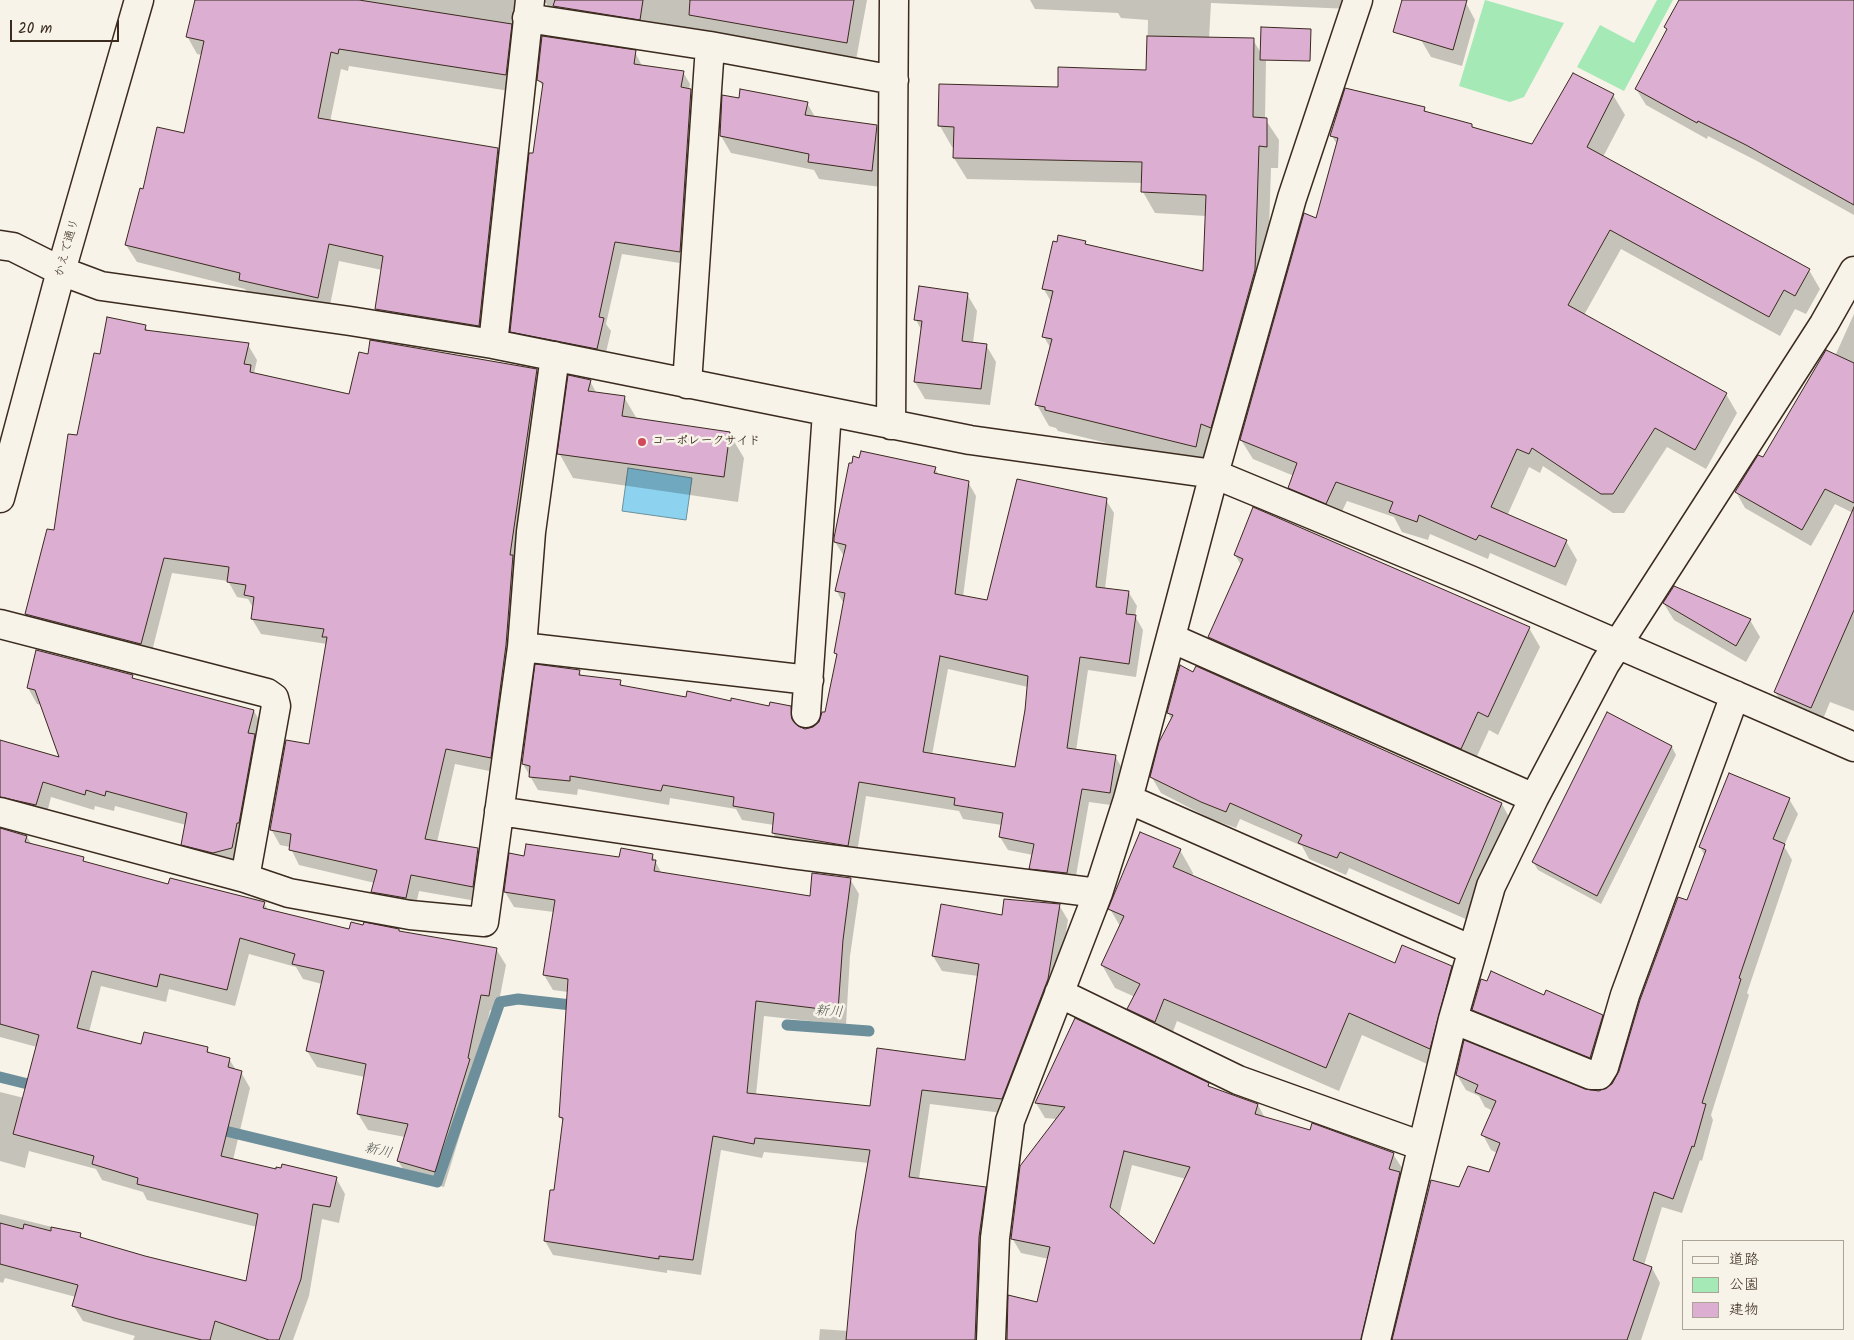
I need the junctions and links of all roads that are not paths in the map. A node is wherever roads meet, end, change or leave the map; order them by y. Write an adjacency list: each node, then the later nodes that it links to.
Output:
1 (140, 0): 8 (street, かえで通り)
2 (894, 0): 6 (street)
3 (1358, 0): 15 (street)
4 (529, 9): 5 (street); 10 (street)
5 (710, 46): 6 (street); 12 (street)
6 (894, 80): 14 (street)
7 (0, 245): 8 (street)
8 (61, 270): 10 (street); 16 (street, かえで通り)
9 (1854, 271): 19 (street)
10 (494, 344): 11 (street)
11 (555, 356): 12 (street); 20 (street)
12 (687, 384): 13 (street)
13 (827, 412): 14 (street); 21 (street)
14 (891, 425): 15 (street)
15 (1214, 474): 18 (street); 19 (street)
16 (0, 498)
17 (0, 624): 29 (street)
18 (1171, 638): 25 (street); 26 (street)
19 (1618, 643): 22 (street); 25 (street)
20 (522, 646): 21 (street); 27 (street)
21 (809, 680): 23 (street)
22 (1735, 695): 24 (street); 33 (street)
23 (806, 712)
24 (1854, 747)
25 (1534, 798): 31 (street)
26 (1128, 799): 30 (street); 31 (street)
27 (498, 811): 29 (street); 30 (street)
28 (0, 812): 29 (street)
29 (245, 878)
30 (1098, 893): 32 (street)
31 (1472, 950): 33 (street)
32 (1059, 993): 34 (street); 35 (street)
33 (1453, 1019): 34 (street)
34 (1422, 1146): 36 (street)
35 (991, 1340)
36 (1376, 1340)

